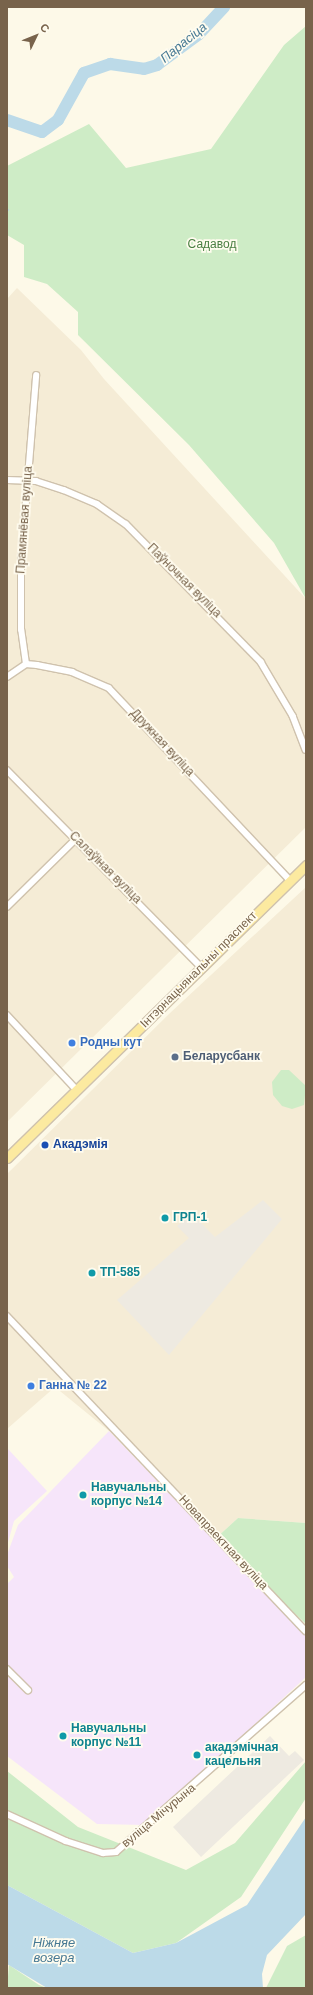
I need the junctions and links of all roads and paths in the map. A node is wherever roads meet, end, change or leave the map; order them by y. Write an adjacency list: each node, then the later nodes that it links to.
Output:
1 (36, 376): 3 (street, Прамянёвая вуліца)
2 (7, 480): 3 (street, Паўночная вуліца)
3 (28, 480): 4 (street, Прамянёвая вуліца); 6 (street, Паўночная вуліца)
4 (26, 664): 5 (street); 10 (street, Дружная вуліца)
5 (7, 677)
6 (306, 750)
7 (7, 770): 8 (street, Салаўіная вуліца)
8 (75, 840): 11 (street); 12 (street, Салаўіная вуліца)
9 (306, 866): 10 (main road, Інтэрнацыянальны праспект)
10 (290, 880): 12 (main road, Інтэрнацыянальны праспект)
11 (7, 907)
12 (202, 967): 14 (main road, Інтэрнацыянальны праспект)
13 (7, 1015): 14 (street)
14 (77, 1090): 15 (main road, Інтэрнацыянальны праспект)
15 (7, 1158)
16 (7, 1316): 17 (street, Новапраектная вуліца)
17 (306, 1631)
18 (7, 1668): 20 (street)
19 (306, 1685): 21 (street, вуліца Мічурына)
20 (28, 1690)
21 (7, 1814)

